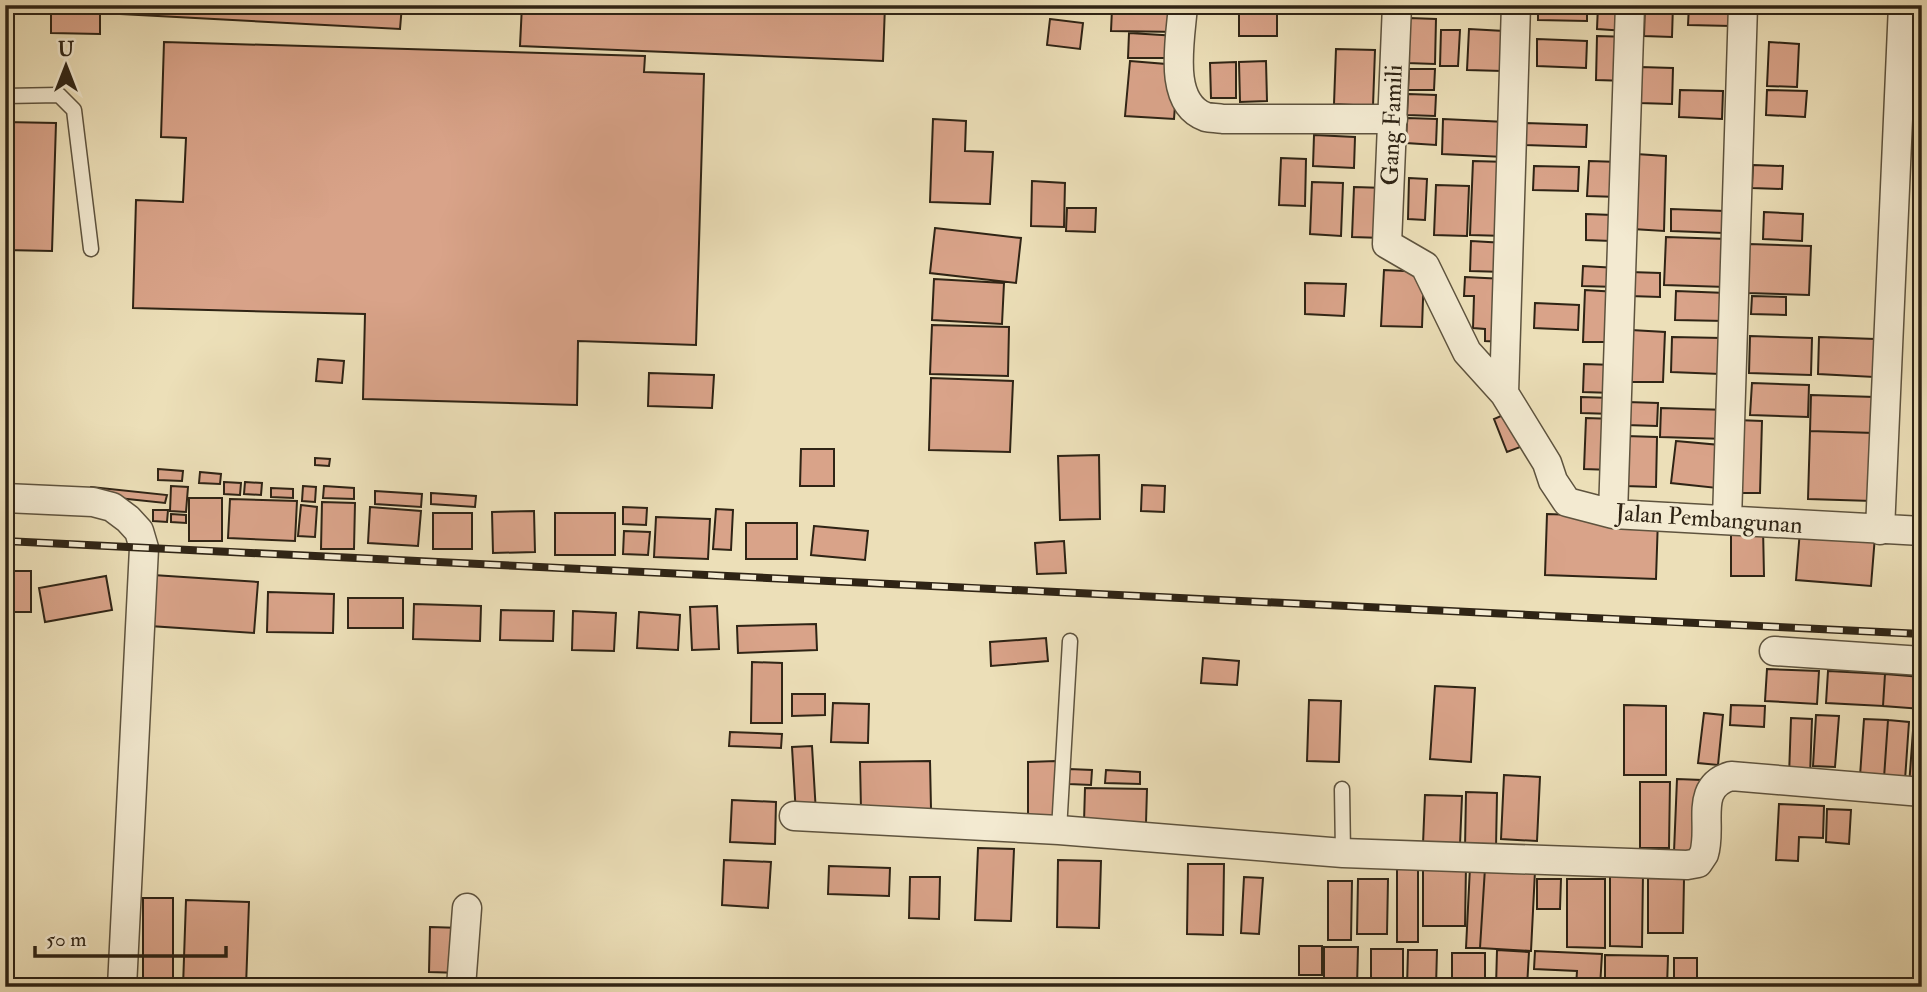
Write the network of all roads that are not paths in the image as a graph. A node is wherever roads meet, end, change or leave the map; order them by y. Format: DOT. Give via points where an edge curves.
graph roads {
  1 [pos="1183,5"];
  2 [pos="1286,5"];
  3 [pos="1516,5"];
  4 [pos="1630,5"];
  5 [pos="1743,5"];
  6 [pos="1903,5"];
  7 [pos="1397,6"];
  8 [pos="5,96"];
  9 [pos="1393,120"];
  10 [pos="1387,244"];
  11 [pos="91,250"];
  12 [pos="1504,393"];
  13 [pos="5,498"];
  14 [pos="1613,514"];
  15 [pos="1727,520"];
  16 [pos="1880,530"];
  17 [pos="1922,531"];
  18 [pos="1070,641"];
  19 [pos="1774,651"];
  20 [pos="1922,662"];
  21 [pos="1342,789"];
  22 [pos="1922,792"];
  23 [pos="794,816"];
  24 [pos="1059,830"];
  25 [pos="1343,853"];
  26 [pos="467,908"];
  27 [pos="122,987"];
  28 [pos="461,987"];
  1 -- 9 [label="street" via="1182,95 1205,117"];
  2 -- 7 [label="lane"];
  3 -- 12 [label="street"];
  4 -- 14 [label="street"];
  5 -- 15 [label="street"];
  6 -- 16 [label="street"];
  7 -- 9 [label="street, Gang Famili"];
  8 -- 11 [label="lane" via="59,96 74,110"];
  9 -- 10 [label="street, Gang Famili"];
  10 -- 12 [label="street, Jalan Pembangunan" via="1425,266 1467,352"];
  12 -- 14 [label="street, Jalan Pembangunan" via="1567,502"];
  13 -- 27 [label="street" via="112,507 139,531 144,548"];
  14 -- 15 [label="street, Jalan Pembangunan"];
  15 -- 16 [label="street, Jalan Pembangunan"];
  16 -- 17 [label="street, Jalan Pembangunan"];
  18 -- 24 [label="lane"];
  19 -- 20 [label="street"];
  21 -- 25 [label="lane"];
  22 -- 25 [label="street" via="1731,776 1720,779 1709,795 1704,854 1698,863 1687,865"];
  23 -- 24 [label="street"];
  24 -- 25 [label="street"];
  26 -- 28 [label="street"];
}
